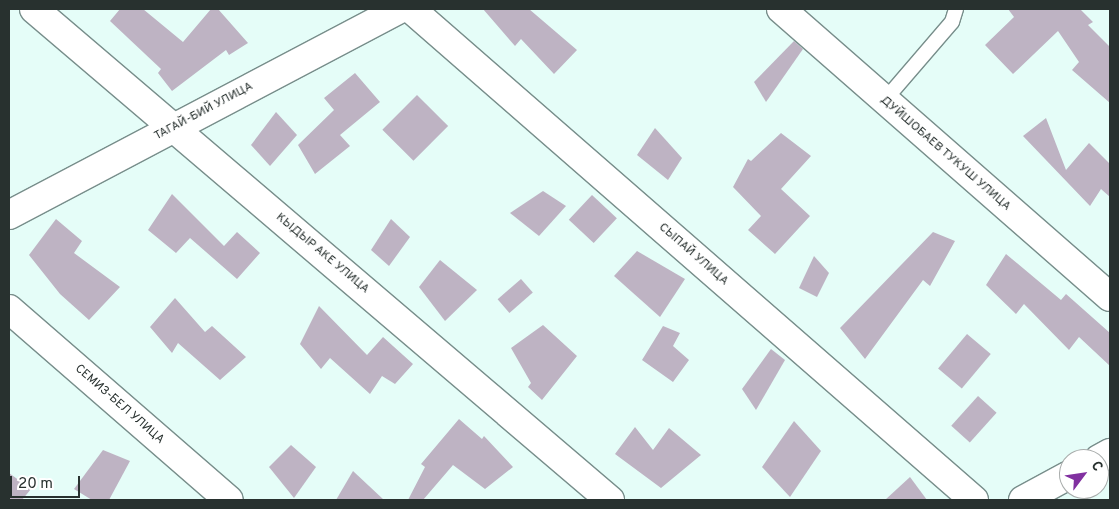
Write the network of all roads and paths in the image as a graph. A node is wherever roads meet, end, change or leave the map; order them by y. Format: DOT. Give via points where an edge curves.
graph roads {
  1 [pos="34,9"];
  2 [pos="399,9"];
  3 [pos="411,9"];
  4 [pos="781,9"];
  5 [pos="956,9"];
  6 [pos="884,101"];
  7 [pos="174,128"];
  8 [pos="9,215"];
  9 [pos="1110,297"];
  10 [pos="9,309"];
  11 [pos="1059,481"];
  12 [pos="229,500"];
  13 [pos="610,500"];
  14 [pos="974,500"];
  15 [pos="1023,500"];
  1 -- 7 [label="street, КЫДЫР АКЕ УЛИЦА"];
  2 -- 7 [label="street, ТАГАЙ-БИЙ УЛИЦА"];
  3 -- 14 [label="street, СЫПАЙ УЛИЦА"];
  4 -- 6 [label="street, ДУЙШОБАЕВ ТУКУШ УЛИЦА"];
  5 -- 6 [label="lane" via="952,22"];
  6 -- 9 [label="street, ДУЙШОБАЕВ ТУКУШ УЛИЦА"];
  7 -- 8 [label="street, ТАГАЙ-БИЙ УЛИЦА"];
  7 -- 13 [label="street, КЫДЫР АКЕ УЛИЦА"];
  10 -- 12 [label="street, СЕМИЗ-БЕЛ УЛИЦА"];
  11 -- 15 [label="street"];
}
